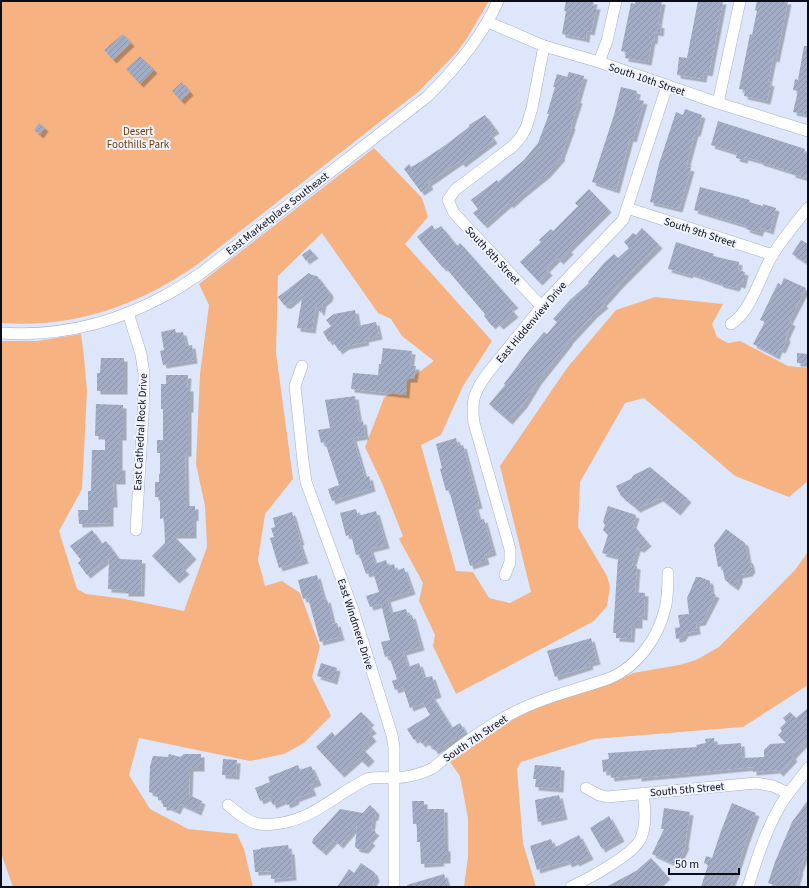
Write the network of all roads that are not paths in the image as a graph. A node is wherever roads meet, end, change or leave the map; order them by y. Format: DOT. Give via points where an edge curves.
graph roads {
  1 [pos="498,1"];
  2 [pos="616,1"];
  3 [pos="740,1"];
  4 [pos="488,22"];
  5 [pos="544,46"];
  6 [pos="599,62"];
  7 [pos="667,86"];
  8 [pos="718,103"];
  9 [pos="808,131"];
  10 [pos="628,208"];
  11 [pos="807,210"];
  12 [pos="773,255"];
  13 [pos="542,307"];
  14 [pos="128,313"];
  15 [pos="731,324"];
  16 [pos="1,333"];
  17 [pos="302,366"];
  18 [pos="136,530"];
  19 [pos="668,573"];
  20 [pos="505,575"];
  21 [pos="808,768"];
  22 [pos="394,778"];
  23 [pos="586,788"];
  24 [pos="643,793"];
  25 [pos="788,793"];
  26 [pos="228,805"];
  27 [pos="394,887"];
  28 [pos="571,887"];
  29 [pos="748,887"];
  1 -- 4 [label="street, East Marketplace Southeast"];
  2 -- 6 [label="street" via="607,41"];
  3 -- 8 [label="street"];
  4 -- 5 [label="street, South 10th Street"];
  4 -- 14 [label="street, East Marketplace Southeast" via="457,65 424,99 200,274 166,295"];
  5 -- 6 [label="street, South 10th Street"];
  5 -- 13 [label="street, South 8th Street" via="532,108 521,137 456,190 448,200 454,213"];
  6 -- 7 [label="street, South 10th Street"];
  7 -- 8 [label="street, South 10th Street"];
  7 -- 10 [label="street, East Hiddenview Drive"];
  8 -- 9 [label="street, South 10th Street"];
  10 -- 12 [label="street, South 9th Street"];
  10 -- 13 [label="street, East Hiddenview Drive" via="623,220"];
  11 -- 12 [label="street"];
  12 -- 15 [label="street" via="746,310"];
  13 -- 20 [label="street, East Hiddenview Drive" via="479,385 472,407 474,423 510,549 510,562"];
  14 -- 16 [label="street, East Marketplace Southeast" via="79,328 44,333"];
  14 -- 18 [label="street, East Cathedral Rock Drive" via="141,354 144,374"];
  17 -- 22 [label="street, East Windmere Drive" via="295,386 306,482 353,610 392,735"];
  19 -- 22 [label="street, South 7th Street" via="666,609 660,626 644,652 626,669 611,677 521,708 433,768 416,776"];
  21 -- 25 [label="street"];
  22 -- 26 [label="street, South 7th Street" via="379,777 366,780 311,814 280,824 251,822"];
  22 -- 27 [label="street, East Windmere Drive"];
  23 -- 24 [label="street, South 5th Street" via="607,797"];
  24 -- 25 [label="street, South 5th Street" via="756,783 773,786"];
  24 -- 28 [label="street" via="645,820 640,840 626,854"];
  25 -- 29 [label="street" via="763,840"];
}
